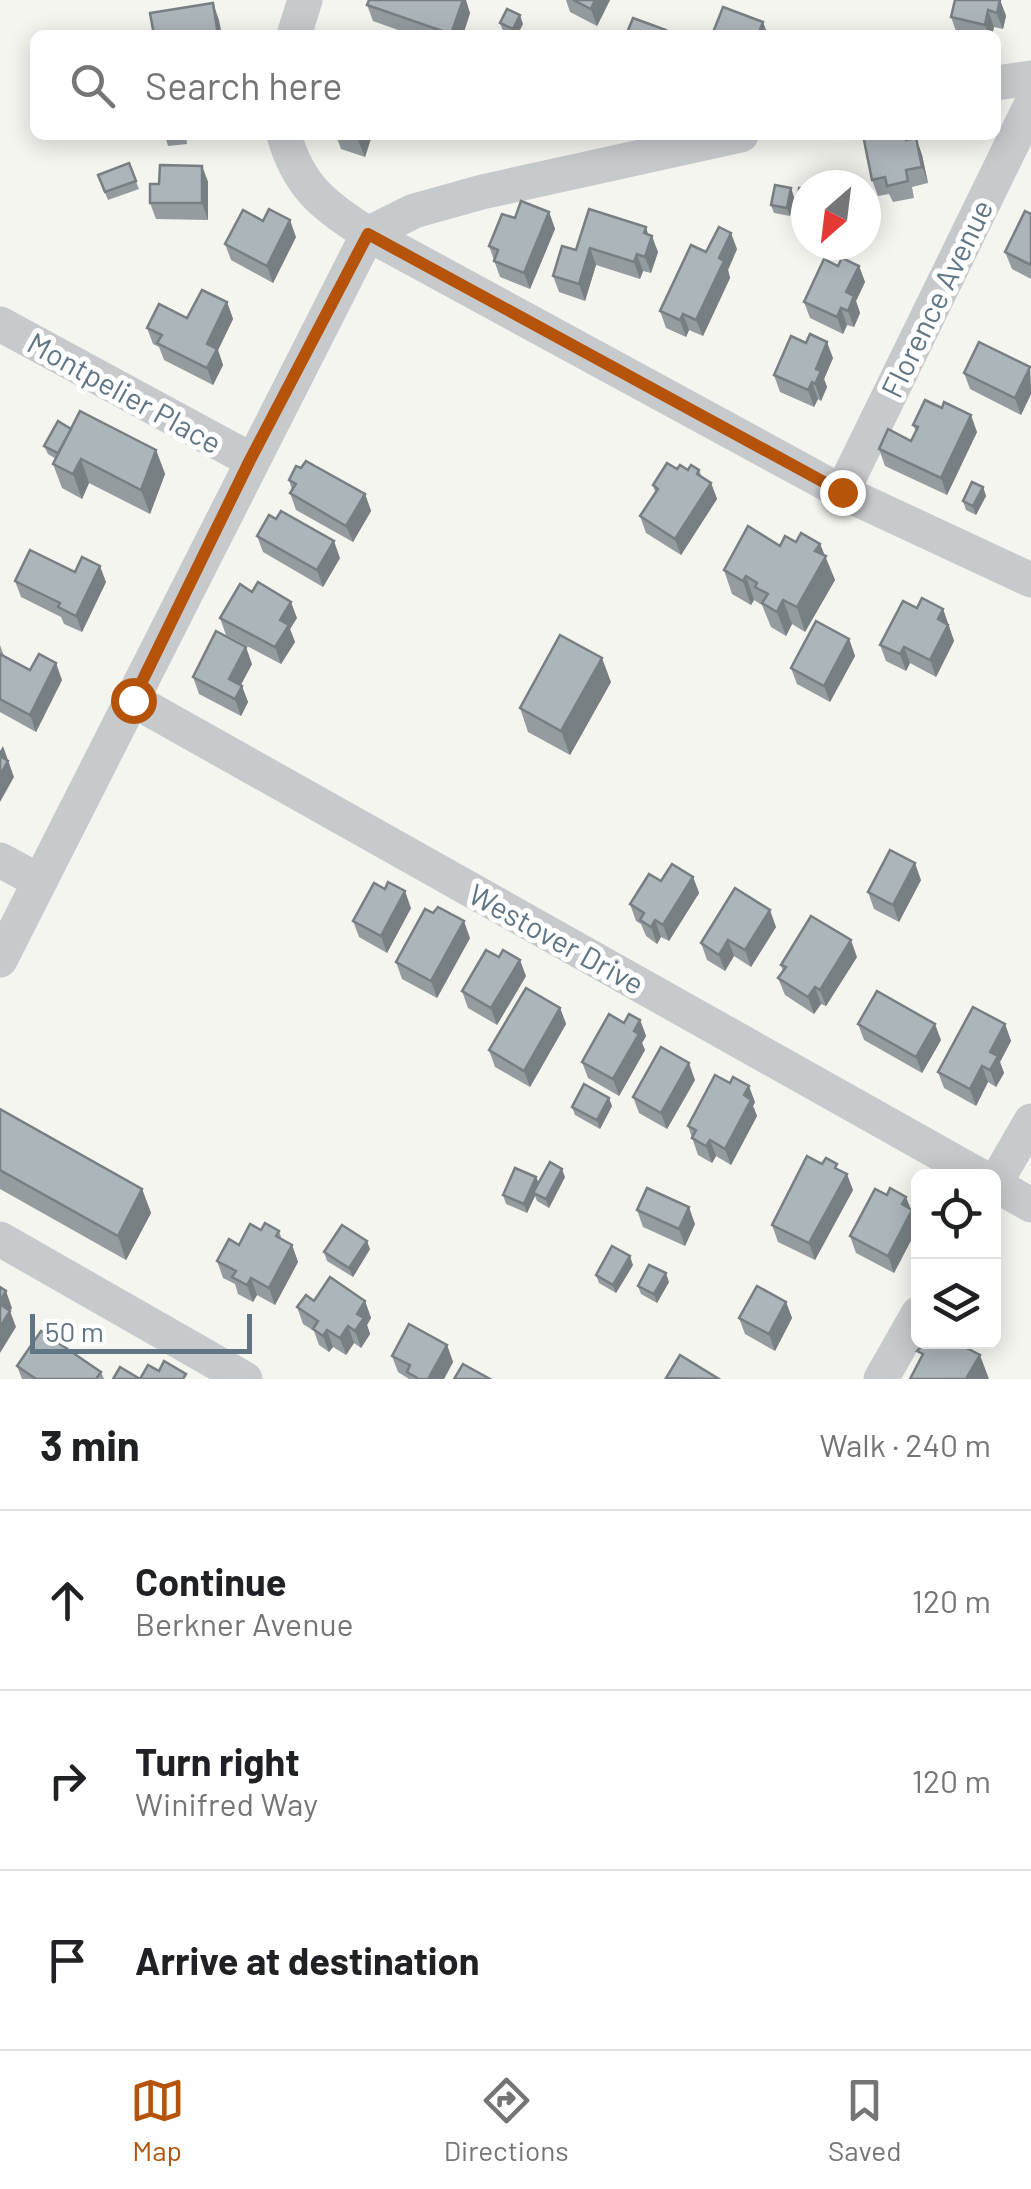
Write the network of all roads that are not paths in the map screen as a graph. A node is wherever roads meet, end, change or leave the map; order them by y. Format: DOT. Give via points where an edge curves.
graph roads {
  1 [pos="305,0"];
  2 [pos="296,30"];
  3 [pos="1031,78"];
  4 [pos="1001,81"];
  5 [pos="1031,105"];
  6 [pos="286,140"];
  7 [pos="718,140"];
  8 [pos="368,234"];
  9 [pos="0,324"];
  10 [pos="250,460"];
  11 [pos="842,492"];
  12 [pos="1031,580"];
  13 [pos="133,700"];
  14 [pos="0,860"];
  15 [pos="39,881"];
  16 [pos="0,960"];
  17 [pos="1031,1120"];
  18 [pos="968,1169"];
  19 [pos="1001,1172"];
  20 [pos="1001,1188"];
  21 [pos="1031,1205"];
  22 [pos="0,1239"];
  23 [pos="911,1326"];
  24 [pos="245,1379"];
  25 [pos="880,1379"];
  1 -- 2 [label="street"];
  3 -- 4 [label="street"];
  5 -- 11 [label="street, Florence Avenue"];
  6 -- 8 [label="street" via="308,188"];
  7 -- 8 [label="street" via="482,192 414,211"];
  8 -- 10 [label="street"];
  8 -- 11 [label="street"];
  9 -- 10 [label="street, Montpelier Place"];
  10 -- 13 [label="street"];
  11 -- 12 [label="street"];
  13 -- 15 [label="street"];
  13 -- 18 [label="street, Westover Drive"];
  14 -- 15 [label="street"];
  15 -- 16 [label="street"];
  17 -- 19 [label="street"];
  20 -- 21 [label="street"];
  22 -- 24 [label="street"];
  23 -- 25 [label="street"];
}
